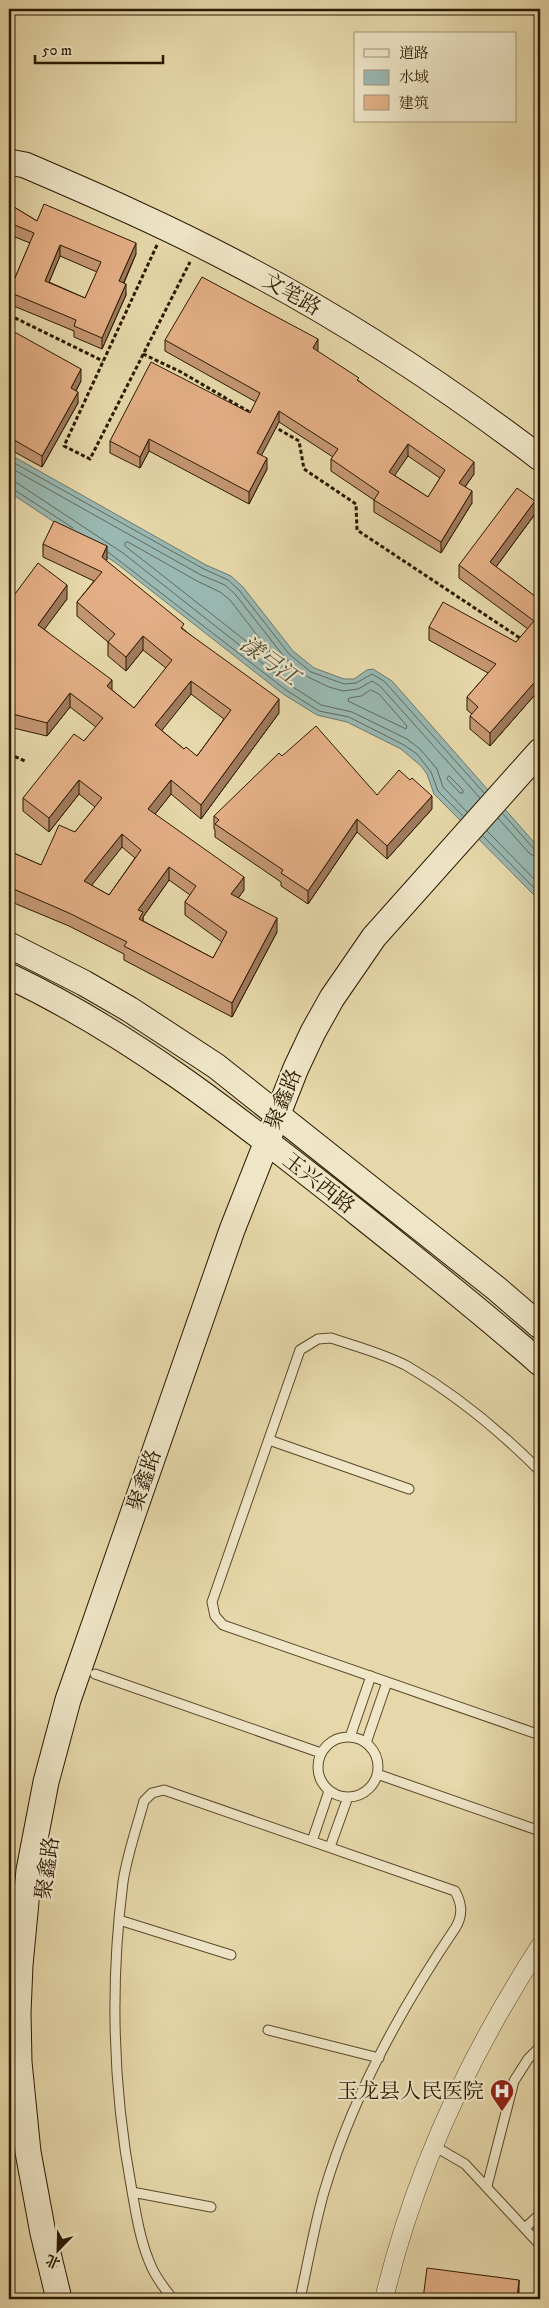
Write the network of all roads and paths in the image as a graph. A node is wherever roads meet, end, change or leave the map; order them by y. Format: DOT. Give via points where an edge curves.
graph roads {
  1 [pos="14,159"];
  2 [pos="165,227"];
  3 [pos="199,244"];
  4 [pos="9,315"];
  5 [pos="143,354"];
  6 [pos="104,361"];
  7 [pos="257,417"];
  8 [pos="266,422"];
  9 [pos="540,458"];
  10 [pos="524,641"];
  11 [pos="540,751"];
  12 [pos="9,754"];
  13 [pos="25,761"];
  14 [pos="540,776"];
  15 [pos="514,792"];
  16 [pos="9,945"];
  17 [pos="9,976"];
  18 [pos="284,1119"];
  19 [pos="273,1146"];
  20 [pos="540,1326"];
  21 [pos="540,1363"];
  22 [pos="269,1440"];
  23 [pos="540,1471"];
  24 [pos="409,1489"];
  25 [pos="95,1674"];
  26 [pos="371,1676"];
  27 [pos="387,1682"];
  28 [pos="540,1735"];
  29 [pos="350,1736"];
  30 [pos="366,1743"];
  31 [pos="321,1752"];
  32 [pos="377,1774"];
  33 [pos="329,1791"];
  34 [pos="348,1797"];
  35 [pos="540,1831"];
  36 [pos="312,1841"];
  37 [pos="330,1847"];
  38 [pos="119,1920"];
  39 [pos="540,1946"];
  40 [pos="231,1956"];
  41 [pos="268,2030"];
  42 [pos="540,2047"];
  43 [pos="379,2058"];
  44 [pos="434,2146"];
  45 [pos="487,2186"];
  46 [pos="132,2192"];
  47 [pos="212,2206"];
  48 [pos="540,2214"];
  49 [pos="525,2228"];
  50 [pos="540,2245"];
  51 [pos="59,2299"];
  52 [pos="76,2299"];
  53 [pos="173,2299"];
  54 [pos="300,2299"];
  55 [pos="384,2299"];
  1 -- 2 [label="main road, 文笔路"];
  2 -- 3 [label="main road, 文笔路"];
  2 -- 6 [label="path"];
  3 -- 5 [label="path"];
  3 -- 9 [label="main road, 文笔路" via="291,293 403,360"];
  4 -- 6 [label="path"];
  5 -- 6 [label="path" via="90,459 64,446"];
  5 -- 7 [label="path" via="181,372"];
  8 -- 10 [label="path" via="300,441 304,469 356,504 357,530"];
  11 -- 15 [label="main road, 聚鑫路"];
  12 -- 13 [label="path"];
  14 -- 15 [label="main road, 聚鑫路"];
  15 -- 18 [label="main road, 聚鑫路" via="472,839 395,911 354,964 313,1032"];
  16 -- 18 [label="main road, 玉兴西路" via="129,1009 216,1066"];
  17 -- 19 [label="main road, 玉兴西路" via="71,1008 157,1060"];
  18 -- 19 [label="main road, 聚鑫路"];
  18 -- 20 [label="main road, 玉兴西路"];
  19 -- 21 [label="main road, 玉兴西路" via="479,1310"];
  19 -- 25 [label="main road, 聚鑫路" via="223,1304"];
  19 -- 51 [label="main road, 聚鑫路" via="207,1298 68,1700 37,1824 20,1965 19,2062 33,2184"];
  22 -- 23 [label="lane" via="300,1350 318,1339 331,1338 406,1366 493,1428"];
  22 -- 24 [label="lane"];
  22 -- 26 [label="lane" via="212,1602 215,1616 223,1625"];
  25 -- 31 [label="lane"];
  25 -- 52 [label="main road, 聚鑫路" via="72,1745 53,1827 40,1919 35,1994 36,2062 44,2150"];
  26 -- 27 [label="lane"];
  26 -- 29 [label="lane"];
  27 -- 28 [label="lane"];
  27 -- 30 [label="lane"];
  29 -- 30 [label="lane"];
  29 -- 31 [label="lane" via="333,1740"];
  30 -- 32 [label="lane" via="376,1757"];
  31 -- 33 [label="lane" via="317,1769"];
  32 -- 34 [label="lane" via="368,1789"];
  32 -- 35 [label="lane"];
  33 -- 34 [label="lane"];
  33 -- 36 [label="lane"];
  34 -- 37 [label="lane"];
  36 -- 37 [label="lane"];
  36 -- 38 [label="lane" via="164,1790 152,1793 144,1801 124,1879"];
  37 -- 43 [label="lane" via="455,1891 461,1905 460,1921 410,2000"];
  38 -- 40 [label="lane"];
  38 -- 46 [label="lane" via="115,1999 118,2079"];
  39 -- 44 [label="street" via="483,2042"];
  41 -- 43 [label="lane"];
  42 -- 45 [label="lane" via="514,2081"];
  43 -- 54 [label="lane" via="348,2124 327,2184"];
  44 -- 45 [label="lane" via="465,2164"];
  44 -- 55 [label="street" via="404,2227"];
  45 -- 49 [label="lane"];
  46 -- 47 [label="lane"];
  46 -- 53 [label="lane" via="147,2256 156,2276"];
  48 -- 49 [label="lane"];
  49 -- 50 [label="lane"];
}
